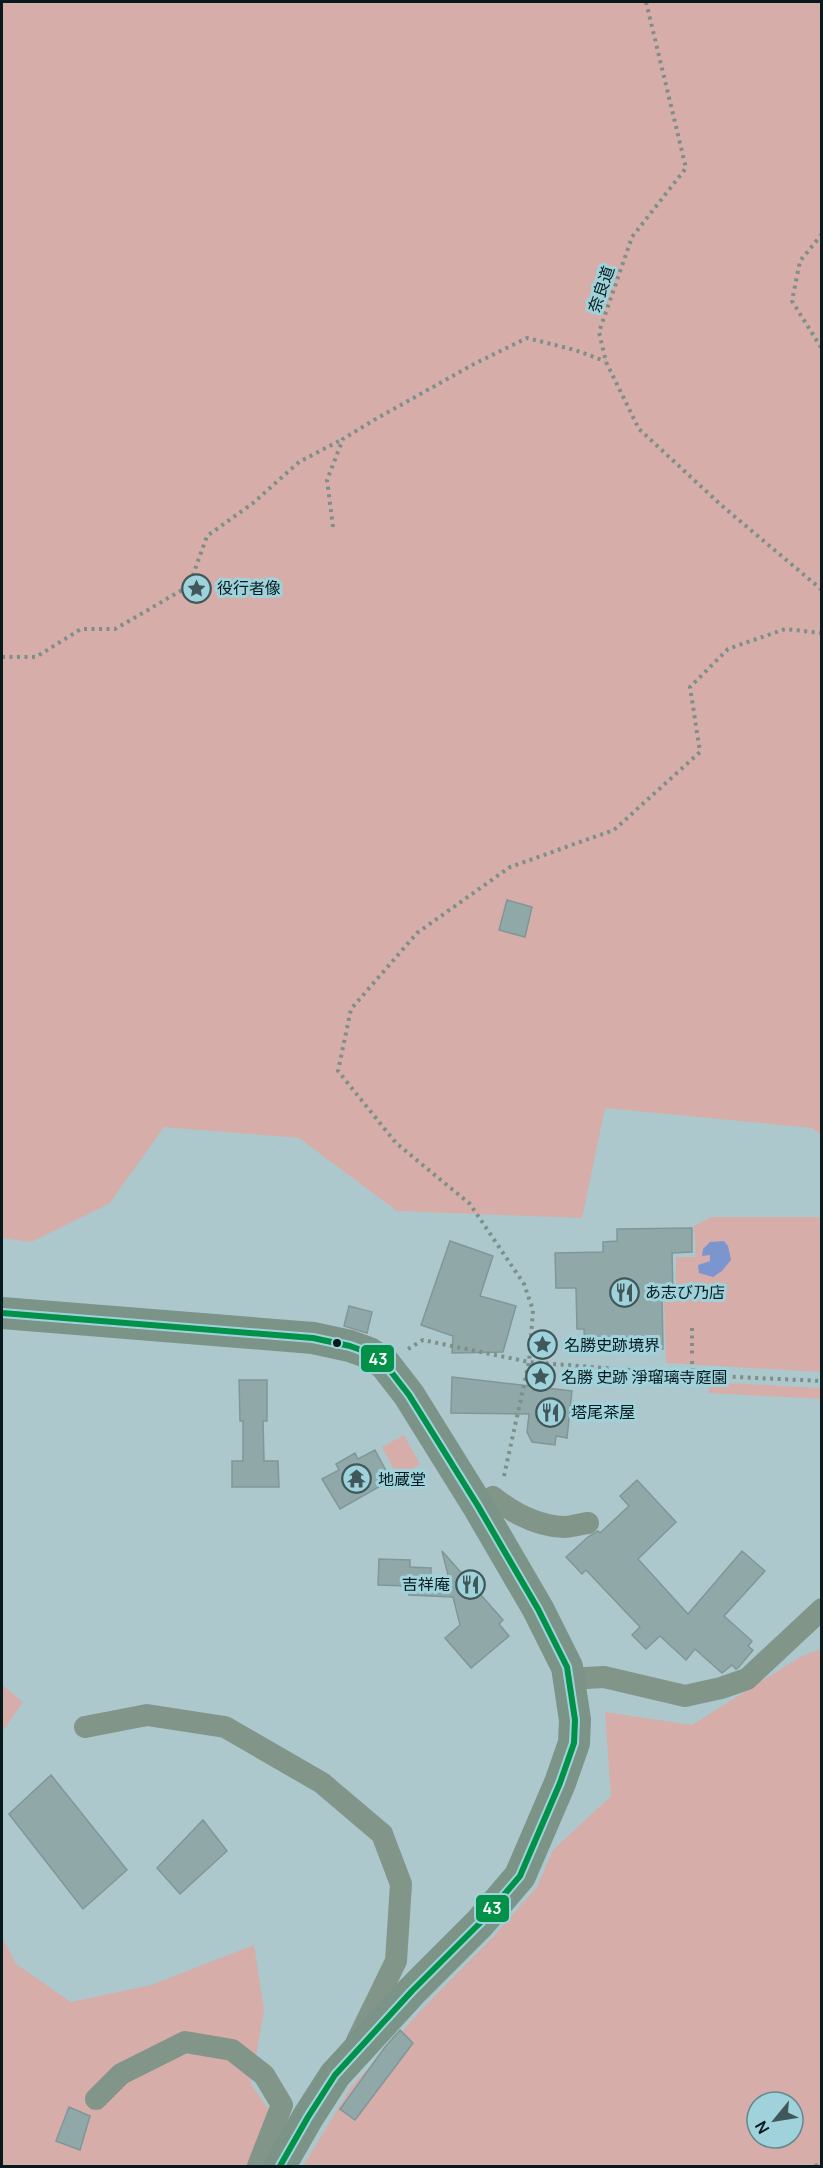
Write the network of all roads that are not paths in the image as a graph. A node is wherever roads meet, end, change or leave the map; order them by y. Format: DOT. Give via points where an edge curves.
graph roads {
  1 [pos="2,1313"];
  2 [pos="485,1501"];
  3 [pos="588,1522"];
  4 [pos="822,1609"];
  5 [pos="568,1678"];
  6 [pos="85,1727"];
  7 [pos="345,2063"];
  8 [pos="96,2099"];
  9 [pos="258,2166"];
  10 [pos="280,2166"];
  1 -- 2 [label="main road" via="314,1338 369,1353 386,1365"];
  2 -- 3 [label="street" via="542,1524 565,1527"];
  2 -- 5 [label="main road" via="567,1667"];
  4 -- 5 [label="street" via="747,1679 721,1688 685,1696 604,1677"];
  5 -- 7 [label="main road" via="575,1720 574,1743 520,1876"];
  6 -- 7 [label="street" via="147,1715 225,1727 322,1783 382,1834 401,1884 396,1961"];
  7 -- 10 [label="main road"];
  8 -- 9 [label="street" via="121,2074 185,2042 232,2050 264,2075 282,2105"];
}
